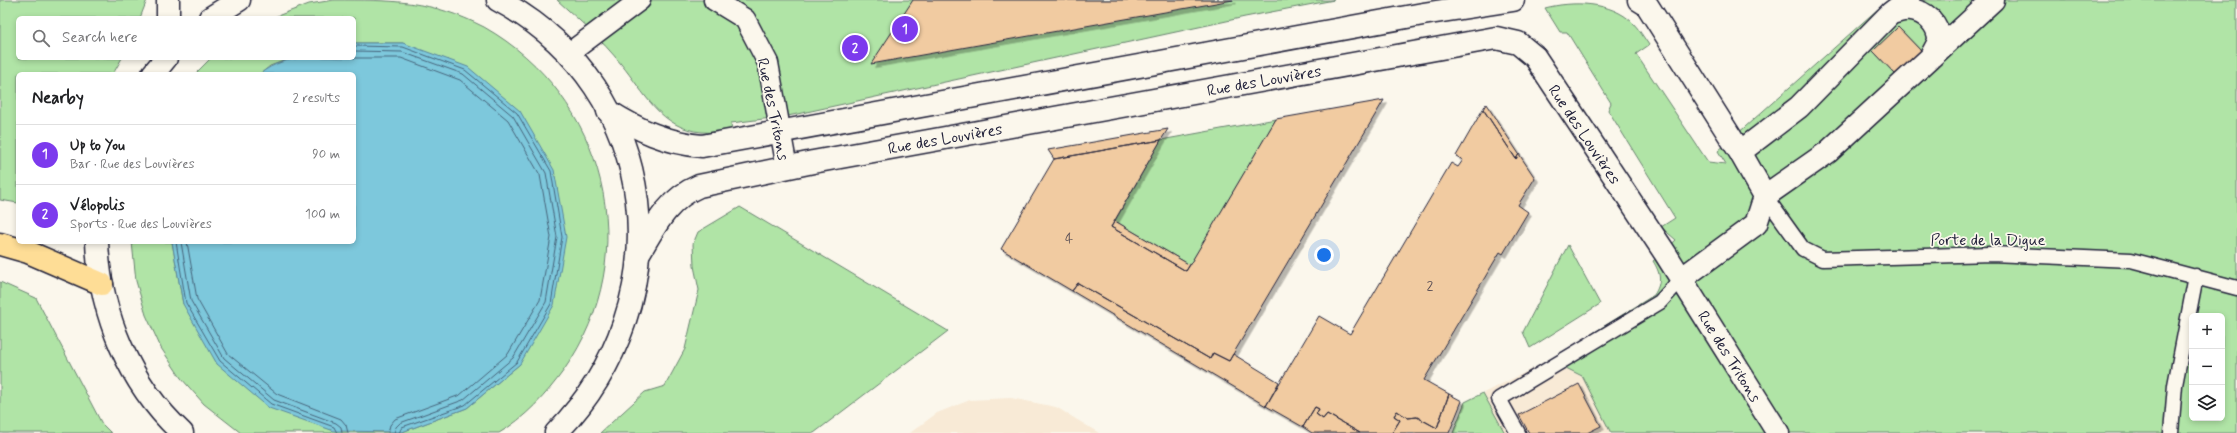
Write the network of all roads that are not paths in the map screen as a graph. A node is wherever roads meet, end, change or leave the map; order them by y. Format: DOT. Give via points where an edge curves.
graph roads {
  1 [pos="168,0"];
  2 [pos="239,0"];
  3 [pos="498,0"];
  4 [pos="640,0"];
  5 [pos="714,0"];
  6 [pos="1512,0"];
  7 [pos="1639,0"];
  8 [pos="1993,0"];
  9 [pos="1900,7"];
  10 [pos="168,16"];
  11 [pos="213,16"];
  12 [pos="568,54"];
  13 [pos="1931,57"];
  14 [pos="608,111"];
  15 [pos="781,133"];
  16 [pos="1740,152"];
  17 [pos="786,168"];
  18 [pos="1765,196"];
  19 [pos="0,244"];
  20 [pos="98,244"];
  21 [pos="639,253"];
  22 [pos="2196,276"];
  23 [pos="1680,279"];
  24 [pos="102,284"];
  25 [pos="2237,288"];
  26 [pos="575,412"];
  27 [pos="182,433"];
  28 [pos="556,433"];
  29 [pos="569,433"];
  30 [pos="1518,433"];
  31 [pos="1778,433"];
  32 [pos="2171,433"];
  1 -- 10 [label="street"];
  2 -- 11 [label="street"];
  3 -- 12 [label="street" via="529,19"];
  4 -- 12 [label="street"];
  5 -- 15 [label="street, Rue des Tritons" via="744,20 768,63"];
  6 -- 15 [label="street" via="1416,15"];
  7 -- 16 [label="street" via="1647,5"];
  8 -- 13 [label="street"];
  9 -- 13 [label="street" via="1919,12 1931,20 1939,41"];
  9 -- 16 [label="street" via="1799,106"];
  12 -- 14 [label="street"];
  13 -- 18 [label="street" via="1838,143"];
  14 -- 15 [label="street" via="643,131 686,145 702,146"];
  14 -- 21 [label="street" via="626,153 634,183 639,213"];
  15 -- 17 [label="street, Rue des Tritons"];
  16 -- 18 [label="street"];
  17 -- 21 [label="street, Rue des Louvières" via="686,191 661,215"];
  17 -- 23 [label="street, Rue des Louvières" via="1496,38 1518,43 1534,58"];
  18 -- 22 [label="lane, Porte de la Digue" via="1803,249 1823,259 1991,254 2131,260"];
  18 -- 23 [label="street" via="1756,224"];
  19 -- 24 [label="highway" via="28,252"];
  20 -- 24 [label="street"];
  21 -- 26 [label="street" via="631,305 616,348 602,375"];
  22 -- 25 [label="lane, Porte de la Digue"];
  22 -- 32 [label="lane" via="2175,385"];
  23 -- 30 [label="lane" via="1660,302 1499,399"];
  23 -- 31 [label="street, Rue des Tritons"];
  24 -- 27 [label="street" via="113,328 129,364 154,402"];
  26 -- 28 [label="street"];
  26 -- 29 [label="street"];
}
